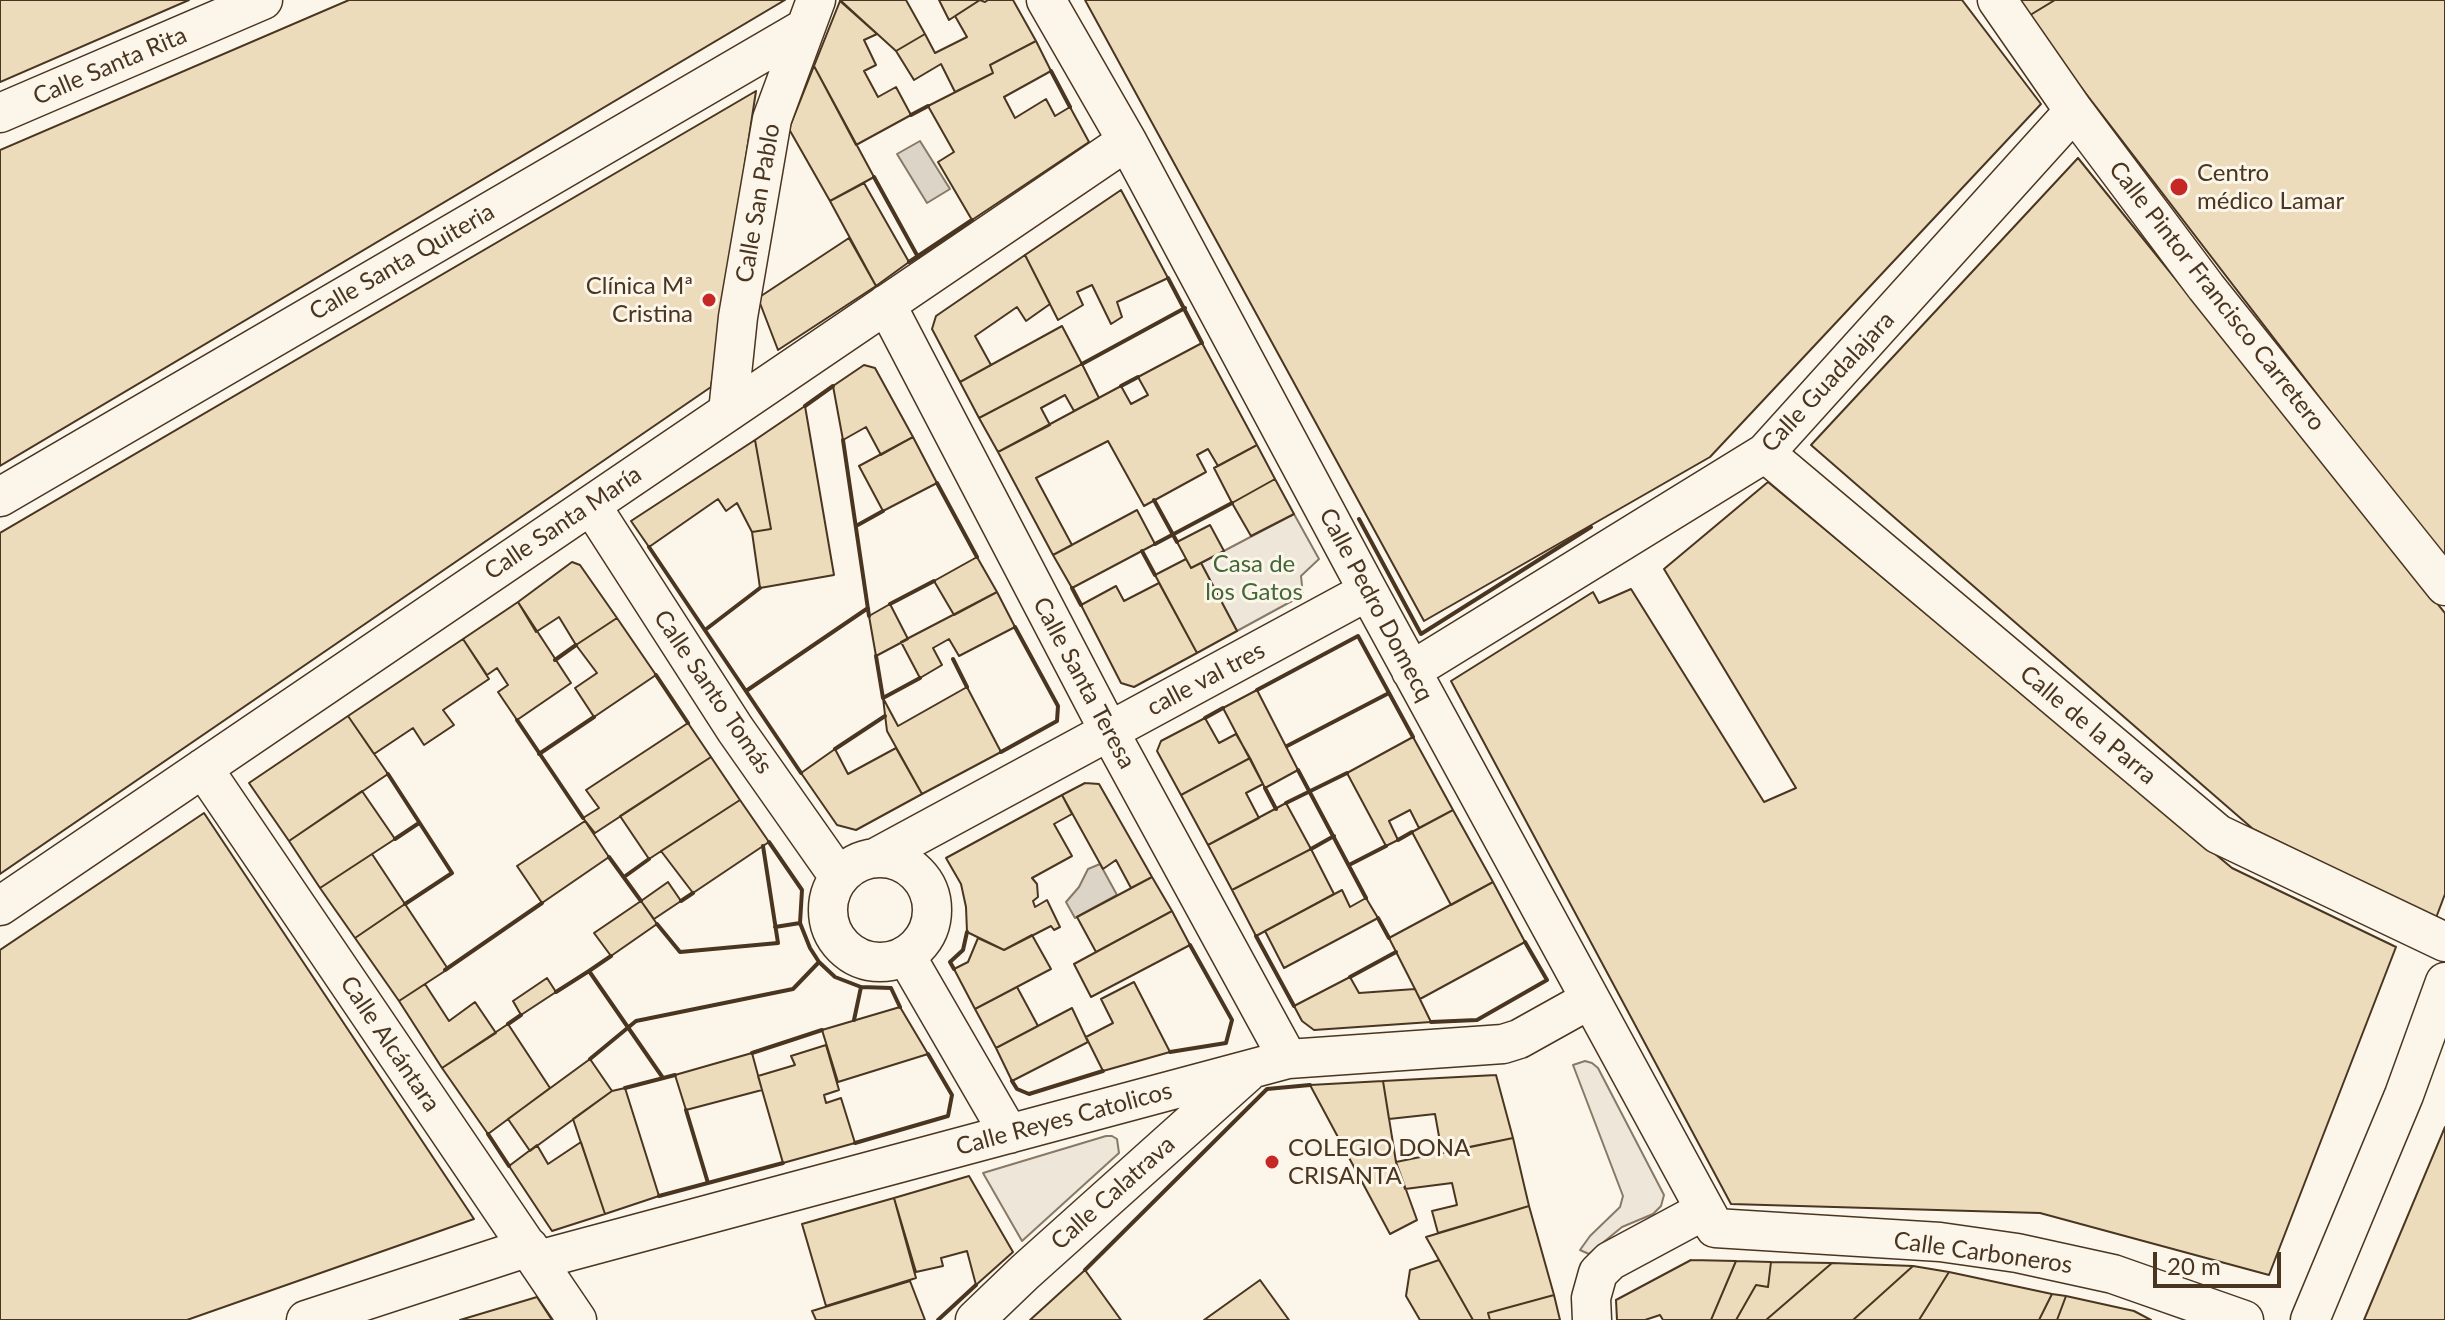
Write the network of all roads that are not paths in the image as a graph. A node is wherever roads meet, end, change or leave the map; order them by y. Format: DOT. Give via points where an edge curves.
graph roads {
  1 [pos="263,0"];
  2 [pos="1046,0"];
  3 [pos="1997,0"];
  4 [pos="810,14"];
  5 [pos="2074,111"];
  6 [pos="0,113"];
  7 [pos="1127,141"];
  8 [pos="886,304"];
  9 [pos="728,412"];
  10 [pos="1765,453"];
  11 [pos="0,497"];
  12 [pos="591,505"];
  13 [pos="2445,586"];
  14 [pos="1368,591"];
  15 [pos="1411,671"];
  16 [pos="1109,731"];
  17 [pos="203,768"];
  18 [pos="875,858"];
  19 [pos="839,877"];
  20 [pos="0,906"];
  21 [pos="2445,942"];
  22 [pos="906,956"];
  23 [pos="2445,982"];
  24 [pos="1589,1000"];
  25 [pos="1288,1059"];
  26 [pos="1252,1069"];
  27 [pos="1009,1134"];
  28 [pos="1710,1219"];
  29 [pos="533,1254"];
  30 [pos="306,1320"];
  31 [pos="577,1320"];
  32 [pos="975,1320"];
  33 [pos="1592,1320"];
  34 [pos="2244,1320"];
  35 [pos="2310,1320"];
  1 -- 6 [label="street, Calle Santa Rita"];
  2 -- 7 [label="street, Calle Pedro Domecq"];
  3 -- 5 [label="street, Calle Pintor Francisco Carretero"];
  4 -- 9 [label="street, Calle San Pablo" via="772,119 738,317"];
  4 -- 11 [label="street, Calle Santa Quiteria"];
  5 -- 10 [label="street, Calle Guadalajara"];
  5 -- 13 [label="street, Calle Pintor Francisco Carretero" via="2206,287"];
  7 -- 8 [label="street, Calle Santa María"];
  7 -- 14 [label="street, Calle Pedro Domecq"];
  8 -- 9 [label="street, Calle Santa María"];
  8 -- 16 [label="street, Calle Santa Teresa"];
  9 -- 12 [label="street, Calle Santa María"];
  10 -- 15 [label="street, Calle Guadalajara"];
  10 -- 21 [label="street, Calle de la Parra" via="2218,834"];
  12 -- 17 [label="street, Calle Santa María"];
  12 -- 19 [label="street, Calle Santo Tomás" via="735,729"];
  14 -- 15 [label="street, Calle Pedro Domecq"];
  14 -- 16 [label="street, calle val tres"];
  15 -- 24 [label="street, Calle Pedro Domecq"];
  16 -- 18 [label="street, calle val tres"];
  16 -- 25 [label="street, Calle Santa Teresa"];
  17 -- 20 [label="street, Calle Santa María"];
  17 -- 29 [label="street, Calle Alcántara"];
  18 -- 19 [label="street" via="852,865"];
  18 -- 22 [label="street" via="900,861 914,870 932,898 928,931"];
  19 -- 22 [label="street" via="831,891 829,923 846,950 883,962"];
  22 -- 27 [label="street"];
  23 -- 35 [label="street"];
  24 -- 25 [label="street, Calle Reyes Catolicos" via="1503,1044"];
  24 -- 28 [label="street, Calle Pedro Domecq"];
  25 -- 26 [label="street, Calle Reyes Catolicos"];
  26 -- 27 [label="street, Calle Reyes Catolicos"];
  26 -- 32 [label="street, Calle Calatrava"];
  27 -- 29 [label="street, Calle Reyes Catolicos"];
  28 -- 33 [label="street" via="1610,1261 1598,1273"];
  28 -- 34 [label="street, Calle Carboneros" via="2017,1253 2113,1274"];
  29 -- 30 [label="street, Calle Reyes Catolicos"];
  29 -- 31 [label="street, Calle Alcántara"];
}
